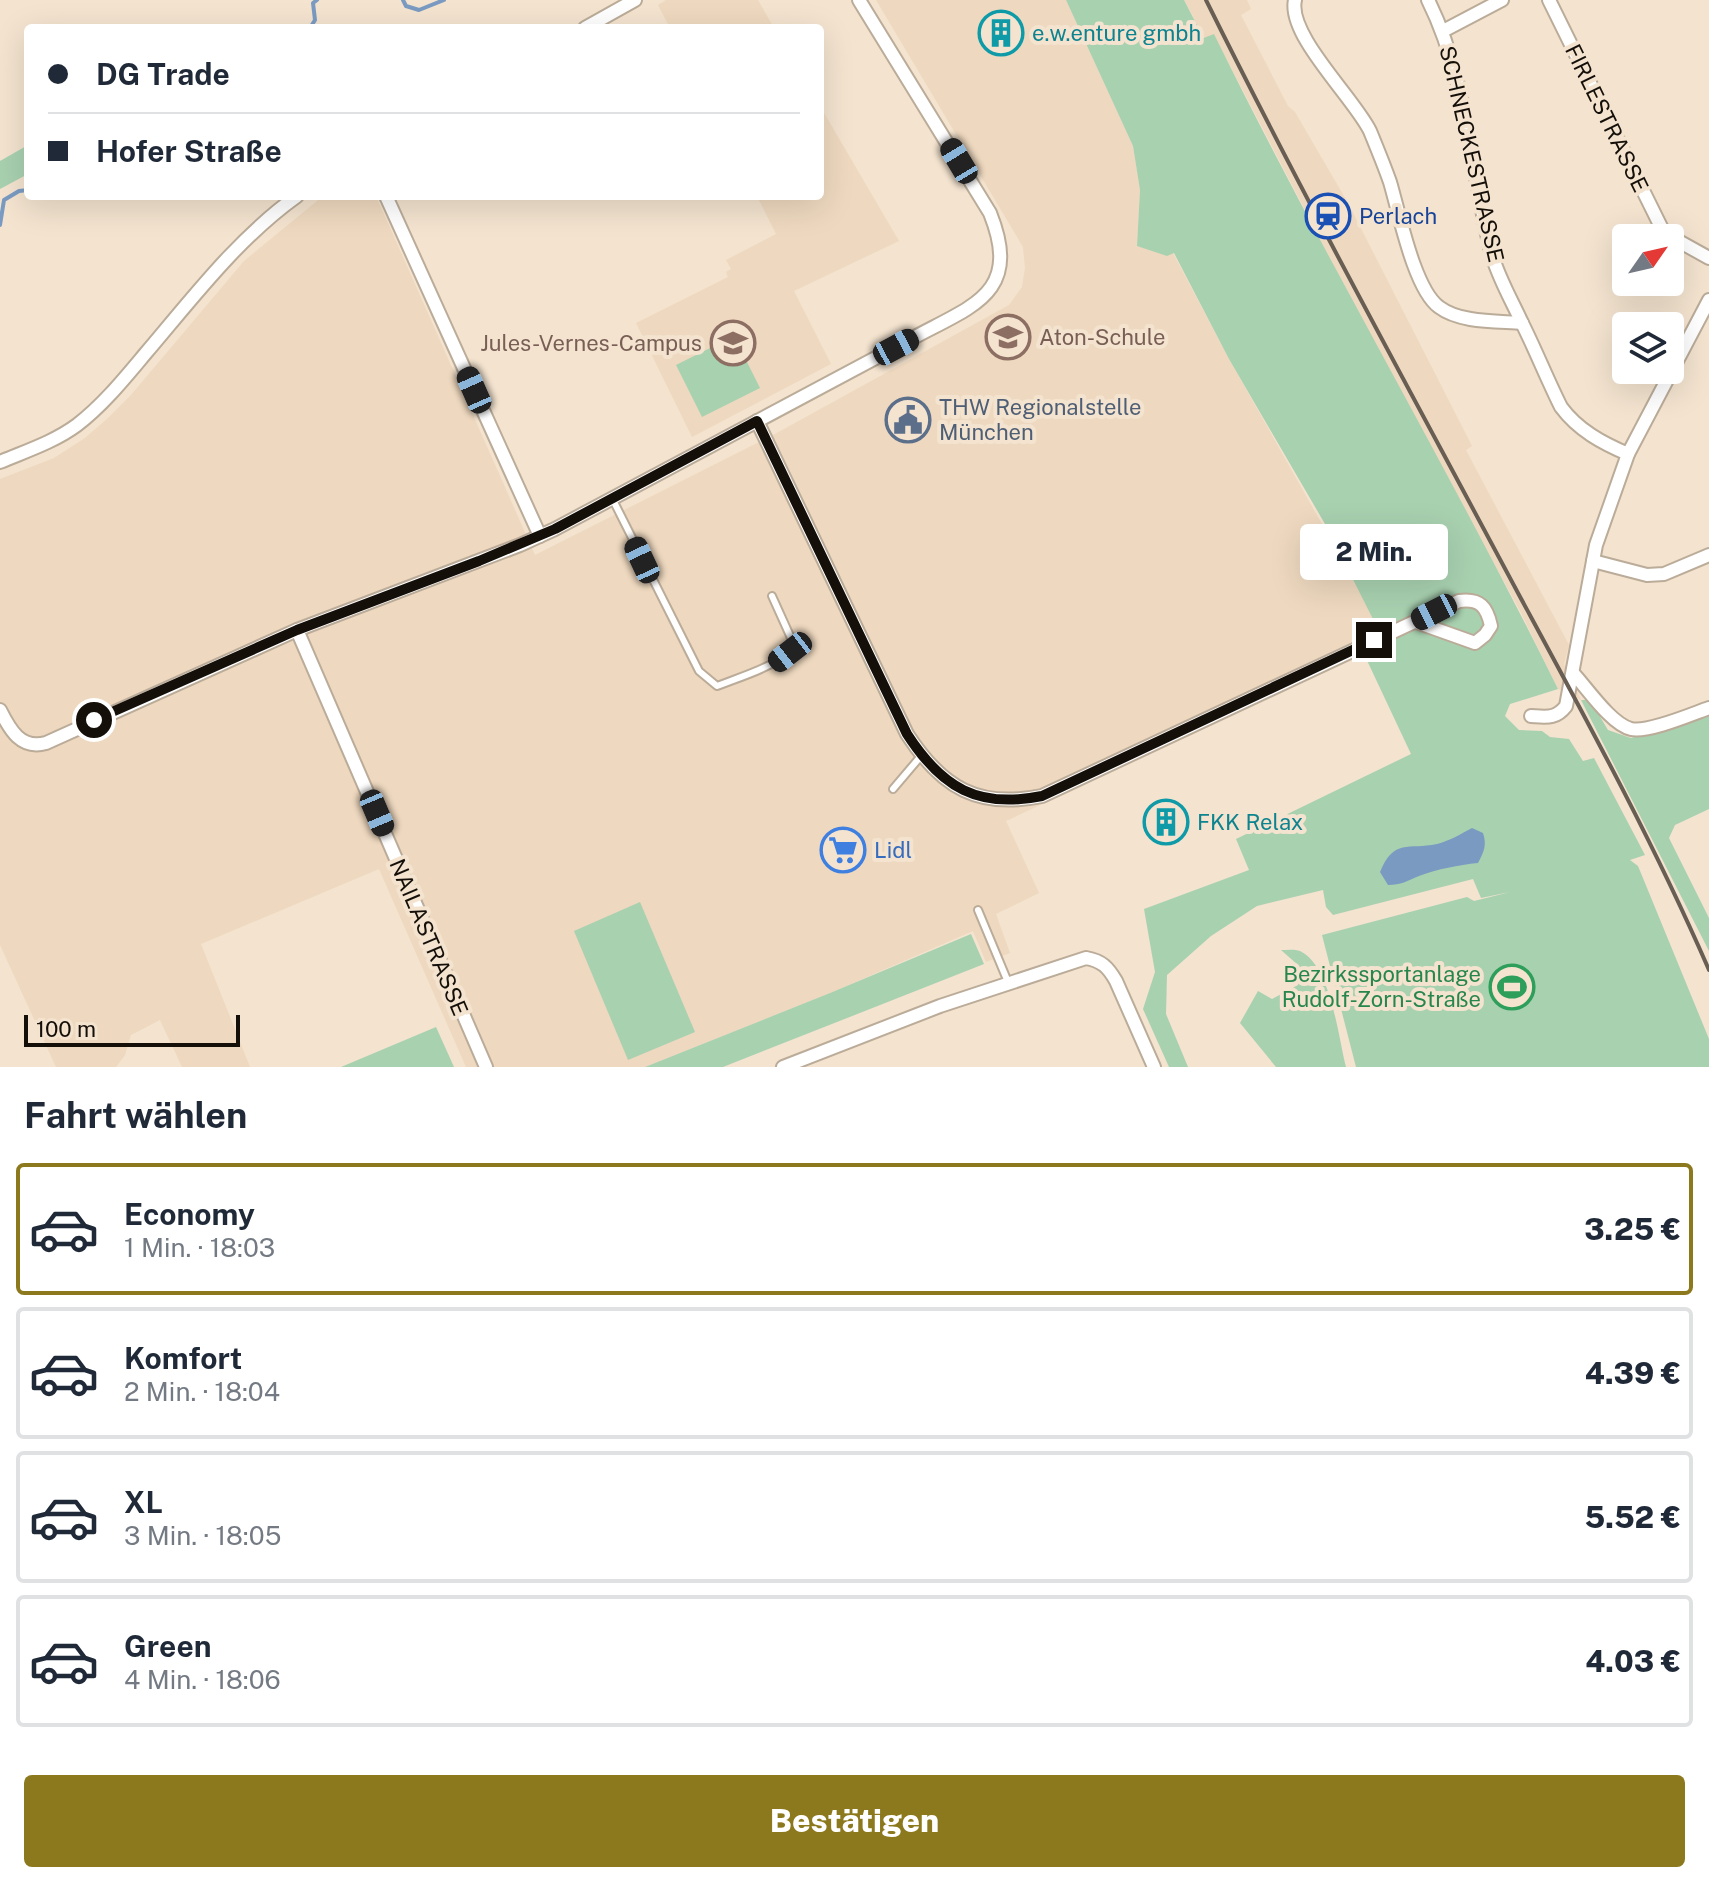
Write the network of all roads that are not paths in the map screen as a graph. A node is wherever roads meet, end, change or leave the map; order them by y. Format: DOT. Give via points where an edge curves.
graph roads {
  1 [pos="635,0"];
  2 [pos="859,0"];
  3 [pos="1295,0"];
  4 [pos="1428,0"];
  5 [pos="1502,0"];
  6 [pos="1549,0"];
  7 [pos="592,24"];
  8 [pos="1443,31"];
  9 [pos="291,200"];
  10 [pos="388,200"];
  11 [pos="1709,258"];
  12 [pos="1709,300"];
  13 [pos="1522,323"];
  14 [pos="757,421"];
  15 [pos="1628,454"];
  16 [pos="0,462"];
  17 [pos="612,498"];
  18 [pos="540,536"];
  19 [pos="1709,555"];
  20 [pos="1593,561"];
  21 [pos="772,596"];
  22 [pos="1416,622"];
  23 [pos="297,630"];
  24 [pos="1573,673"];
  25 [pos="1709,708"];
  26 [pos="0,710"];
  27 [pos="1531,716"];
  28 [pos="921,756"];
  29 [pos="893,789"];
  30 [pos="978,910"];
  31 [pos="1008,982"];
  32 [pos="486,1067"];
  33 [pos="783,1067"];
  34 [pos="1154,1067"];
  1 -- 7 [label="street"];
  2 -- 14 [label="street" via="990,213 999,242 998,275 986,295 961,312"];
  3 -- 13 [label="street" via="1308,42 1368,127 1422,286 1439,307 1451,312"];
  4 -- 8 [label="street, SCHNECKESTRASSE"];
  5 -- 8 [label="street"];
  6 -- 11 [label="street, FIRLESTRASSE" via="1664,233"];
  8 -- 13 [label="street, SCHNECKESTRASSE" via="1455,66 1493,259"];
  9 -- 16 [label="street" via="233,252 90,413 64,434"];
  10 -- 18 [label="street"];
  12 -- 15 [label="street"];
  13 -- 15 [label="street, SCHNECKESTRASSE" via="1572,422"];
  14 -- 17 [label="street"];
  14 -- 28 [label="street"];
  15 -- 20 [label="street"];
  17 -- 18 [label="street"];
  17 -- 21 [label="lane" via="699,671 717,686 790,652 791,638"];
  18 -- 23 [label="street"];
  19 -- 20 [label="street" via="1664,574 1647,575"];
  20 -- 24 [label="street"];
  22 -- 22 [label="street" via="1475,643 1491,626 1480,602 1470,599"];
  22 -- 28 [label="street" via="1042,796 1019,801 982,798 955,788"];
  23 -- 26 [label="street" via="36,745 15,736"];
  23 -- 32 [label="street, NAILASTRASSE"];
  24 -- 25 [label="street" via="1628,729"];
  24 -- 27 [label="street" via="1559,715"];
  28 -- 29 [label="lane"];
  30 -- 31 [label="lane"];
  31 -- 33 [label="street"];
  31 -- 34 [label="street" via="1074,960 1099,961 1125,998"];
}
